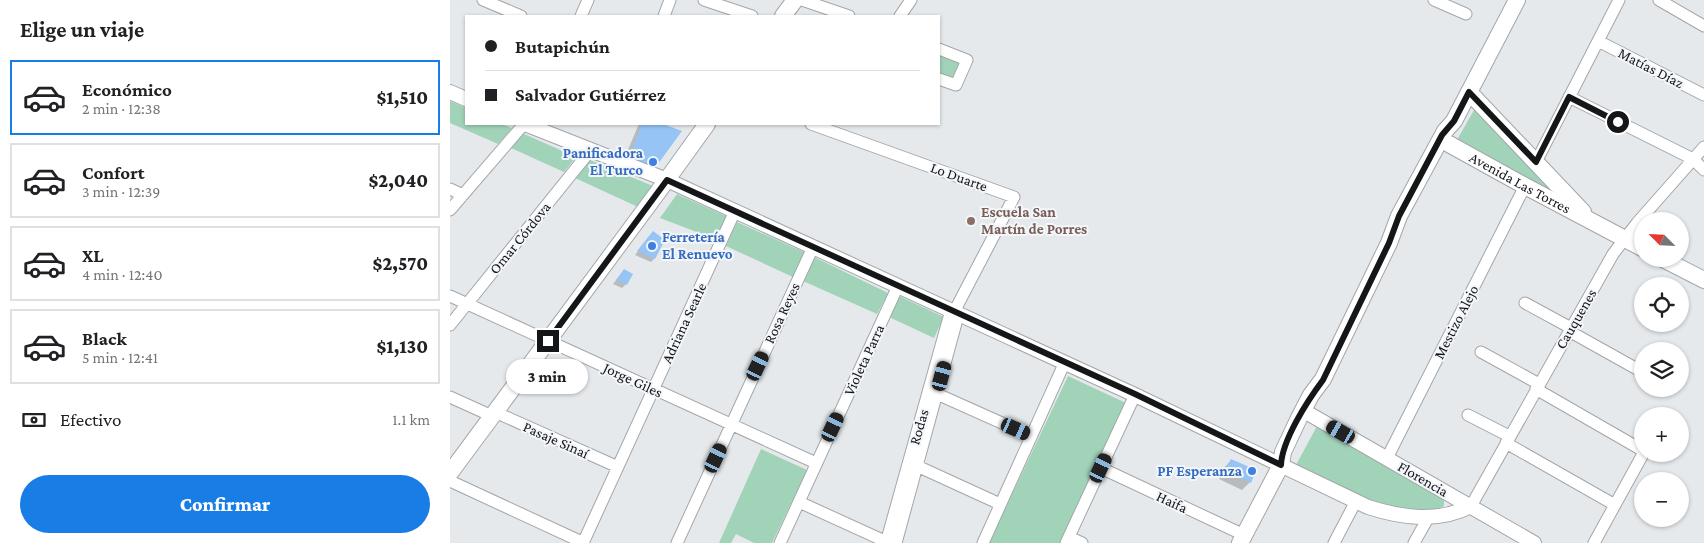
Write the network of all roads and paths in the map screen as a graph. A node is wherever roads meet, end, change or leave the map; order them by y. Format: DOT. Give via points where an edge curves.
graph roads {
  1 [pos="483,0"];
  2 [pos="588,0"];
  3 [pos="670,0"];
  4 [pos="704,0"];
  5 [pos="795,0"];
  6 [pos="802,0"];
  7 [pos="911,0"];
  8 [pos="1434,0"];
  9 [pos="1517,0"];
  10 [pos="1619,0"];
  11 [pos="1660,0"];
  12 [pos="1466,14"];
  13 [pos="519,15"];
  14 [pos="581,15"];
  15 [pos="664,15"];
  16 [pos="749,15"];
  17 [pos="784,15"];
  18 [pos="846,15"];
  19 [pos="901,15"];
  20 [pos="1704,26"];
  21 [pos="1598,40"];
  22 [pos="940,49"];
  23 [pos="940,79"];
  24 [pos="450,92"];
  25 [pos="1469,92"];
  26 [pos="1704,95"];
  27 [pos="1569,97"];
  28 [pos="465,99"];
  29 [pos="1454,121"];
  30 [pos="523,125"];
  31 [pos="526,125"];
  32 [pos="706,125"];
  33 [pos="817,125"];
  34 [pos="1449,144"];
  35 [pos="1704,147"];
  36 [pos="590,151"];
  37 [pos="1693,159"];
  38 [pos="1536,162"];
  39 [pos="1704,170"];
  40 [pos="667,180"];
  41 [pos="1524,186"];
  42 [pos="450,189"];
  43 [pos="463,195"];
  44 [pos="450,210"];
  45 [pos="735,212"];
  46 [pos="1592,221"];
  47 [pos="1624,238"];
  48 [pos="1389,243"];
  49 [pos="1634,244"];
  50 [pos="813,247"];
  51 [pos="1681,268"];
  52 [pos="1704,280"];
  53 [pos="898,286"];
  54 [pos="450,296"];
  55 [pos="1525,303"];
  56 [pos="467,304"];
  57 [pos="952,311"];
  58 [pos="450,325"];
  59 [pos="1570,329"];
  60 [pos="548,341"];
  61 [pos="1481,352"];
  62 [pos="1065,362"];
  63 [pos="1634,367"];
  64 [pos="1537,387"];
  65 [pos="654,389"];
  66 [pos="937,394"];
  67 [pos="1135,394"];
  68 [pos="450,397"];
  69 [pos="494,414"];
  70 [pos="1468,414"];
  71 [pos="1305,417"];
  72 [pos="732,424"];
  73 [pos="1031,436"];
  74 [pos="1507,439"];
  75 [pos="1634,446"];
  76 [pos="1387,458"];
  77 [pos="1638,462"];
  78 [pos="816,463"];
  79 [pos="1281,465"];
  80 [pos="917,466"];
  81 [pos="618,467"];
  82 [pos="1101,468"];
  83 [pos="450,473"];
  84 [pos="450,482"];
  85 [pos="1356,501"];
  86 [pos="799,502"];
  87 [pos="1000,504"];
  88 [pos="1615,505"];
  89 [pos="1471,506"];
  90 [pos="1428,518"];
  91 [pos="1242,539"];
  92 [pos="1067,540"];
  93 [pos="583,543"];
  94 [pos="677,543"];
  95 [pos="780,543"];
  96 [pos="889,543"];
  97 [pos="983,543"];
  98 [pos="1082,543"];
  99 [pos="1334,543"];
  100 [pos="1414,543"];
  101 [pos="1534,543"];
  102 [pos="1594,543"];
  1 -- 13 [label="street"];
  2 -- 14 [label="street"];
  3 -- 15 [label="street"];
  4 -- 16 [label="street"];
  5 -- 17 [label="main road"];
  6 -- 18 [label="street"];
  7 -- 19 [label="street"];
  8 -- 12 [label="street"];
  9 -- 25 [label="main road"];
  10 -- 21 [label="street"];
  11 -- 20 [label="street"];
  21 -- 26 [label="street, Matías Díaz"];
  21 -- 27 [label="street"];
  22 -- 23 [label="street" via="967,60 956,85"];
  24 -- 28 [label="street"];
  25 -- 29 [label="main road"];
  25 -- 38 [label="main road, Avenida Las Torres"];
  27 -- 37 [label="street"];
  27 -- 38 [label="street"];
  29 -- 34 [label="main road"];
  29 -- 48 [label="main road" via="1442,135 1399,216"];
  30 -- 43 [label="street"];
  31 -- 36 [label="street"];
  32 -- 40 [label="main road"];
  33 -- 57 [label="street, Lo Duarte" via="1014,197"];
  34 -- 41 [label="main road, Avenida Las Torres"];
  34 -- 48 [label="main road" via="1405,225"];
  35 -- 37 [label="street, Cauquenes"];
  36 -- 40 [label="street"];
  36 -- 56 [label="street, Omar Córdova"];
  37 -- 39 [label="street"];
  37 -- 47 [label="street, Cauquenes"];
  38 -- 46 [label="main road, Avenida Las Torres"];
  40 -- 45 [label="street"];
  40 -- 60 [label="main road"];
  41 -- 46 [label="main road, Avenida Las Torres"];
  41 -- 76 [label="street, Mestizo Alejo"];
  42 -- 43 [label="street"];
  43 -- 44 [label="street"];
  45 -- 50 [label="street"];
  45 -- 65 [label="street, Adriana Searle"];
  46 -- 47 [label="main road, Avenida Las Torres"];
  47 -- 49 [label="main road, Avenida Las Torres"];
  47 -- 59 [label="street, Cauquenes"];
  48 -- 71 [label="main road" via="1323,380 1311,395"];
  50 -- 53 [label="street"];
  50 -- 72 [label="street, Rosa Reyes"];
  51 -- 52 [label="main road"];
  53 -- 57 [label="street"];
  53 -- 78 [label="street, Violeta Parra"];
  54 -- 56 [label="street, Jorge Giles"];
  55 -- 59 [label="street"];
  56 -- 58 [label="street, Omar Córdova"];
  56 -- 60 [label="street, Jorge Giles"];
  57 -- 62 [label="street"];
  57 -- 66 [label="street, Rodas" via="956,323"];
  57 -- 96 [label="street, Rodas"];
  59 -- 63 [label="street"];
  59 -- 64 [label="street, Cauquenes"];
  60 -- 65 [label="street, Jorge Giles"];
  60 -- 69 [label="main road"];
  61 -- 64 [label="street"];
  62 -- 67 [label="street"];
  62 -- 73 [label="street"];
  64 -- 74 [label="street, Cauquenes"];
  64 -- 75 [label="street"];
  65 -- 72 [label="street, Jorge Giles"];
  65 -- 81 [label="street, Adriana Searle"];
  66 -- 73 [label="street"];
  66 -- 80 [label="street, Rodas"];
  67 -- 79 [label="street"];
  67 -- 82 [label="street"];
  68 -- 69 [label="street, Pasaje Sinaí"];
  69 -- 81 [label="street, Pasaje Sinaí"];
  69 -- 83 [label="main road"];
  70 -- 74 [label="street"];
  71 -- 76 [label="street, Florencia"];
  71 -- 79 [label="main road" via="1283,452"];
  72 -- 78 [label="street, Jorge Giles"];
  72 -- 94 [label="street, Rosa Reyes"];
  73 -- 87 [label="street"];
  74 -- 88 [label="street"];
  74 -- 89 [label="street, Cauquenes"];
  76 -- 89 [label="street, Florencia"];
  77 -- 88 [label="street"];
  78 -- 86 [label="street, Violeta Parra"];
  79 -- 85 [label="street"];
  79 -- 91 [label="main road"];
  80 -- 87 [label="street"];
  80 -- 96 [label="street, Rodas"];
  81 -- 93 [label="street, Adriana Searle"];
  82 -- 91 [label="street, Haifa"];
  82 -- 92 [label="street"];
  84 -- 93 [label="street"];
  85 -- 90 [label="street" via="1393,514"];
  85 -- 99 [label="street"];
  86 -- 95 [label="street, Violeta Parra"];
  86 -- 96 [label="street"];
  87 -- 97 [label="street"];
  88 -- 102 [label="street"];
  89 -- 90 [label="street" via="1453,514"];
  89 -- 101 [label="street, Florencia"];
  90 -- 100 [label="street"];
  92 -- 98 [label="street"];
}
